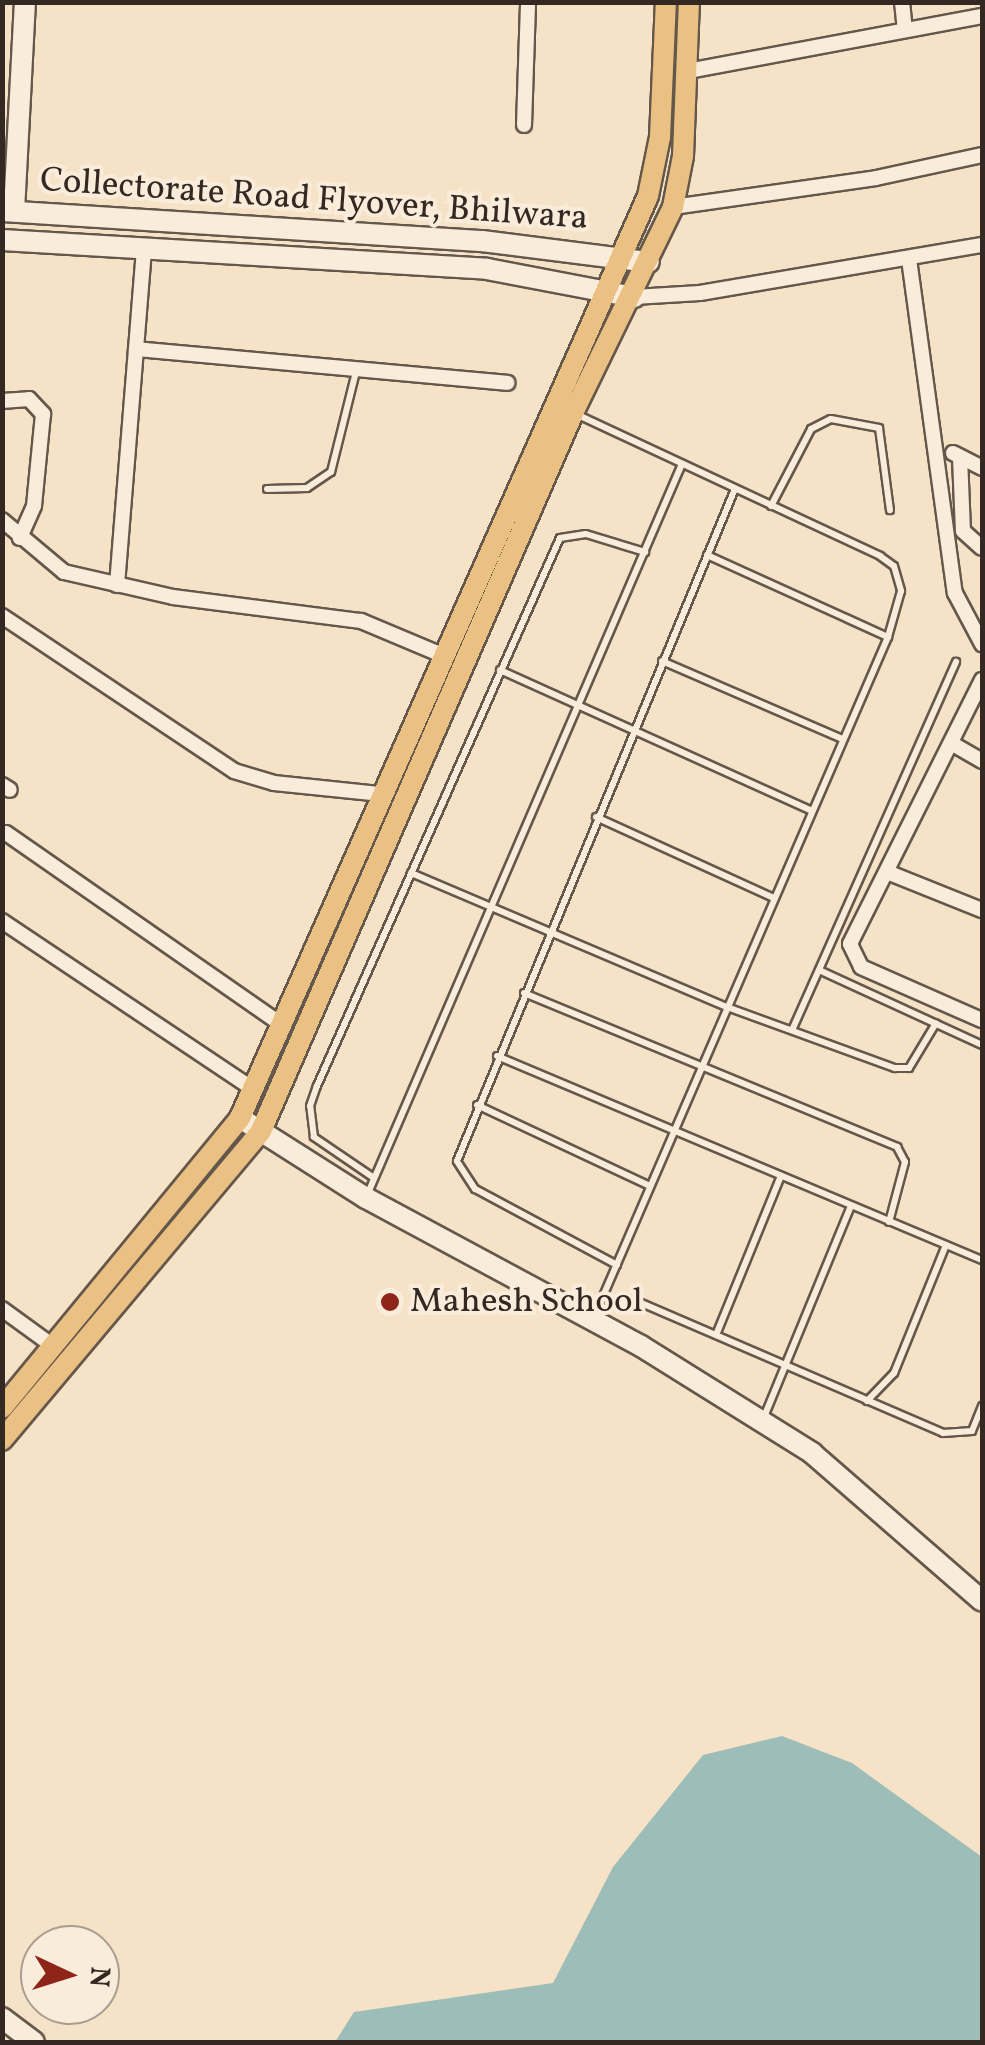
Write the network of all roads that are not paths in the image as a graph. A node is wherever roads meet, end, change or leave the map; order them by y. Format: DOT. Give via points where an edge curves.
graph roads {
  1 [pos="25,2"];
  2 [pos="528,2"];
  3 [pos="666,2"];
  4 [pos="689,2"];
  5 [pos="902,2"];
  6 [pos="982,16"];
  7 [pos="906,29"];
  8 [pos="688,71"];
  9 [pos="524,125"];
  10 [pos="982,155"];
  11 [pos="673,206"];
  12 [pos="8,211"];
  13 [pos="2,240"];
  14 [pos="982,246"];
  15 [pos="144,248"];
  16 [pos="620,255"];
  17 [pos="909,260"];
  18 [pos="649,262"];
  19 [pos="602,292"];
  20 [pos="634,297"];
  21 [pos="136,349"];
  22 [pos="356,371"];
  23 [pos="507,383"];
  24 [pos="2,401"];
  25 [pos="552,403"];
  26 [pos="573,413"];
  27 [pos="938,446"];
  28 [pos="960,456"];
  29 [pos="682,464"];
  30 [pos="982,468"];
  31 [pos="268,489"];
  32 [pos="735,489"];
  33 [pos="772,506"];
  34 [pos="890,510"];
  35 [pos="2,520"];
  36 [pos="20,538"];
  37 [pos="982,548"];
  38 [pos="644,552"];
  39 [pos="707,554"];
  40 [pos="117,586"];
  41 [pos="2,616"];
  42 [pos="888,636"];
  43 [pos="982,644"];
  44 [pos="442,655"];
  45 [pos="662,661"];
  46 [pos="956,662"];
  47 [pos="500,670"];
  48 [pos="982,680"];
  49 [pos="579,703"];
  50 [pos="633,729"];
  51 [pos="842,739"];
  52 [pos="952,743"];
  53 [pos="982,760"];
  54 [pos="382,794"];
  55 [pos="812,811"];
  56 [pos="596,818"];
  57 [pos="6,833"];
  58 [pos="887,872"];
  59 [pos="410,874"];
  60 [pos="774,898"];
  61 [pos="490,906"];
  62 [pos="982,910"];
  63 [pos="2,921"];
  64 [pos="550,928"];
  65 [pos="819,970"];
  66 [pos="524,993"];
  67 [pos="728,1006"];
  68 [pos="982,1020"];
  69 [pos="281,1024"];
  70 [pos="936,1024"];
  71 [pos="793,1028"];
  72 [pos="982,1045"];
  73 [pos="497,1056"];
  74 [pos="700,1070"];
  75 [pos="252,1089"];
  76 [pos="477,1105"];
  77 [pos="240,1118"];
  78 [pos="261,1131"];
  79 [pos="674,1132"];
  80 [pos="781,1176"];
  81 [pos="650,1186"];
  82 [pos="370,1188"];
  83 [pos="851,1206"];
  84 [pos="889,1222"];
  85 [pos="946,1245"];
  86 [pos="982,1260"];
  87 [pos="616,1265"];
  88 [pos="632,1299"];
  89 [pos="2,1308"];
  90 [pos="593,1319"];
  91 [pos="716,1335"];
  92 [pos="53,1346"];
  93 [pos="787,1366"];
  94 [pos="867,1401"];
  95 [pos="982,1406"];
  96 [pos="2,1408"];
  97 [pos="762,1421"];
  98 [pos="2,1440"];
  99 [pos="982,1601"];
  100 [pos="2,2018"];
  101 [pos="34,2042"];
  1 -- 12 [label="street"];
  2 -- 9 [label="street"];
  3 -- 16 [label="main road" via="660,137 648,196"];
  4 -- 8 [label="main road"];
  5 -- 7 [label="street"];
  6 -- 7 [label="street"];
  7 -- 8 [label="street"];
  8 -- 11 [label="main road"];
  10 -- 11 [label="street" via="876,178"];
  11 -- 18 [label="main road"];
  12 -- 16 [label="street, Collectorate Road Flyover, Bhilwara" via="307,227"];
  13 -- 15 [label="street"];
  14 -- 17 [label="street"];
  15 -- 19 [label="street" via="487,268"];
  15 -- 21 [label="street"];
  16 -- 18 [label="street, Collectorate Road Flyover, Bhilwara"];
  16 -- 19 [label="main road"];
  17 -- 20 [label="street" via="700,294"];
  17 -- 27 [label="street"];
  18 -- 20 [label="main road"];
  19 -- 20 [label="street"];
  19 -- 25 [label="main road"];
  20 -- 26 [label="main road"];
  21 -- 22 [label="street"];
  21 -- 40 [label="street"];
  22 -- 23 [label="street"];
  22 -- 31 [label="lane" via="331,472 307,488"];
  24 -- 36 [label="street" via="30,399 43,414 34,506"];
  25 -- 26 [label="lane"];
  25 -- 44 [label="main road"];
  26 -- 29 [label="lane"];
  26 -- 78 [label="main road"];
  27 -- 28 [label="street"];
  27 -- 43 [label="street" via="955,593"];
  28 -- 30 [label="street"];
  28 -- 37 [label="street" via="964,531"];
  29 -- 32 [label="lane"];
  29 -- 38 [label="lane"];
  32 -- 33 [label="lane"];
  32 -- 39 [label="lane"];
  33 -- 34 [label="lane" via="810,429 831,418 879,428"];
  33 -- 42 [label="lane" via="894,566 900,591"];
  35 -- 36 [label="street"];
  36 -- 40 [label="street" via="64,572"];
  38 -- 47 [label="lane" via="586,534 560,538"];
  38 -- 49 [label="lane"];
  39 -- 42 [label="lane"];
  39 -- 45 [label="lane"];
  40 -- 44 [label="street" via="362,621"];
  41 -- 54 [label="street" via="234,771 274,783"];
  42 -- 51 [label="lane"];
  44 -- 54 [label="main road"];
  45 -- 50 [label="lane"];
  45 -- 51 [label="lane"];
  46 -- 65 [label="lane"];
  47 -- 49 [label="lane"];
  47 -- 59 [label="lane"];
  48 -- 52 [label="street"];
  49 -- 50 [label="lane"];
  49 -- 61 [label="lane"];
  50 -- 55 [label="lane"];
  50 -- 56 [label="lane"];
  51 -- 55 [label="lane"];
  52 -- 53 [label="street"];
  52 -- 58 [label="street"];
  54 -- 69 [label="main road"];
  55 -- 60 [label="lane"];
  56 -- 60 [label="lane"];
  56 -- 64 [label="lane"];
  57 -- 69 [label="street"];
  58 -- 62 [label="street"];
  58 -- 68 [label="street" via="853,936 856,962"];
  59 -- 61 [label="lane"];
  59 -- 82 [label="lane" via="310,1106 314,1138"];
  60 -- 67 [label="lane"];
  61 -- 64 [label="lane"];
  61 -- 82 [label="lane"];
  63 -- 75 [label="street"];
  64 -- 66 [label="lane"];
  64 -- 67 [label="lane"];
  65 -- 70 [label="lane"];
  65 -- 71 [label="lane"];
  66 -- 73 [label="lane"];
  66 -- 74 [label="lane"];
  67 -- 71 [label="lane"];
  67 -- 74 [label="lane"];
  69 -- 75 [label="main road"];
  70 -- 71 [label="lane" via="903,1070"];
  70 -- 72 [label="lane"];
  73 -- 76 [label="lane"];
  73 -- 79 [label="lane"];
  74 -- 79 [label="lane"];
  74 -- 84 [label="lane" via="898,1147 904,1171"];
  75 -- 77 [label="main road"];
  76 -- 81 [label="lane"];
  76 -- 87 [label="lane" via="456,1161 464,1181"];
  77 -- 78 [label="street"];
  77 -- 92 [label="main road"];
  78 -- 82 [label="street"];
  78 -- 98 [label="main road"];
  79 -- 80 [label="lane"];
  79 -- 81 [label="lane"];
  80 -- 83 [label="lane"];
  80 -- 91 [label="lane"];
  81 -- 87 [label="lane"];
  82 -- 90 [label="street"];
  83 -- 84 [label="lane"];
  83 -- 93 [label="lane"];
  84 -- 85 [label="lane"];
  85 -- 86 [label="lane"];
  85 -- 94 [label="lane" via="894,1373"];
  87 -- 90 [label="lane"];
  88 -- 91 [label="lane"];
  89 -- 92 [label="street"];
  90 -- 97 [label="street"];
  91 -- 93 [label="lane"];
  92 -- 96 [label="main road"];
  93 -- 94 [label="lane"];
  93 -- 97 [label="lane"];
  94 -- 95 [label="lane" via="960,1437 972,1432"];
  97 -- 99 [label="street" via="812,1452"];
  100 -- 101 [label="street"];
}
